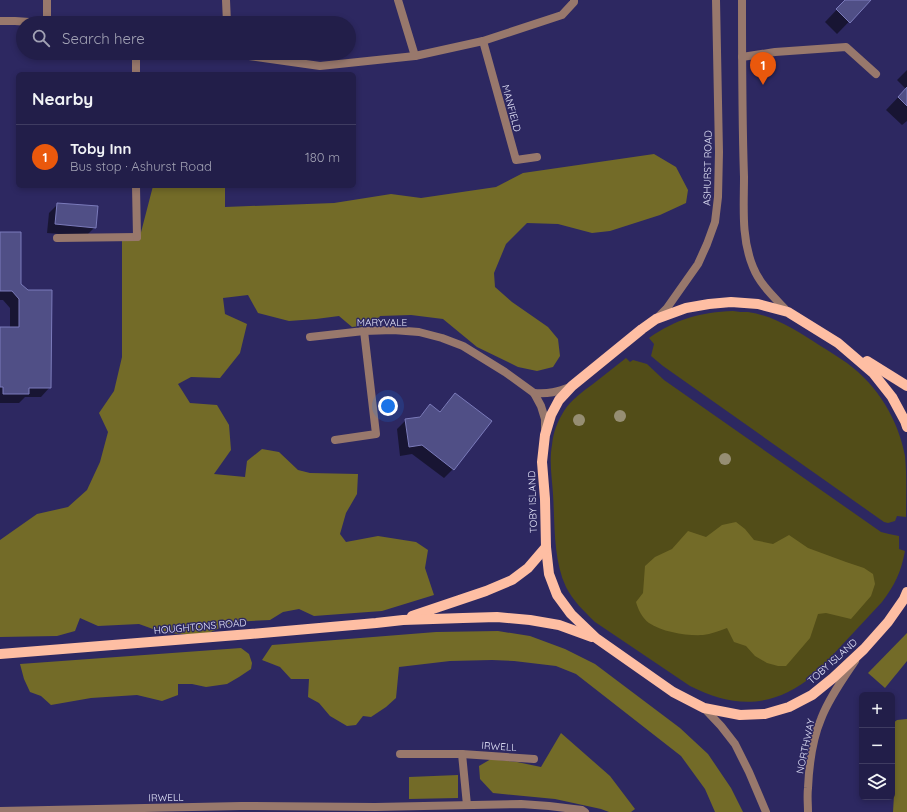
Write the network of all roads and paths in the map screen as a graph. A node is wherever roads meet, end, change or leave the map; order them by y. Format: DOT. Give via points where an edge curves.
graph roads {
  1 [pos="47,0"];
  2 [pos="226,0"];
  3 [pos="398,0"];
  4 [pos="574,0"];
  5 [pos="716,0"];
  6 [pos="742,0"];
  7 [pos="46,16"];
  8 [pos="227,16"];
  9 [pos="0,21"];
  10 [pos="16,21"];
  11 [pos="483,41"];
  12 [pos="415,56"];
  13 [pos="742,57"];
  14 [pos="136,60"];
  15 [pos="266,60"];
  16 [pos="320,70"];
  17 [pos="136,72"];
  18 [pos="876,74"];
  19 [pos="537,157"];
  20 [pos="136,188"];
  21 [pos="57,238"];
  22 [pos="788,312"];
  23 [pos="656,319"];
  24 [pos="364,331"];
  25 [pos="310,337"];
  26 [pos="838,343"];
  27 [pos="572,386"];
  28 [pos="907,386"];
  29 [pos="534,393"];
  30 [pos="907,427"];
  31 [pos="545,435"];
  32 [pos="335,440"];
  33 [pos="546,547"];
  34 [pos="907,592"];
  35 [pos="403,620"];
  36 [pos="596,638"];
  37 [pos="864,649"];
  38 [pos="0,654"];
  39 [pos="704,708"];
  40 [pos="400,754"];
  41 [pos="462,754"];
  42 [pos="534,759"];
  43 [pos="467,805"];
  44 [pos="521,808"];
  45 [pos="241,809"];
  46 [pos="376,809"];
  47 [pos="92,810"];
  48 [pos="0,811"];
  49 [pos="586,812"];
  50 [pos="766,812"];
  51 [pos="808,812"];
  1 -- 7 [label="street"];
  2 -- 8 [label="street"];
  3 -- 12 [label="street"];
  4 -- 11 [label="street" via="562,15"];
  5 -- 23 [label="street, ASHURST ROAD" via="719,152 715,222 698,264 667,308"];
  6 -- 13 [label="street"];
  9 -- 10 [label="street"];
  11 -- 12 [label="street"];
  11 -- 19 [label="street, MANFIELD" via="516,160"];
  12 -- 16 [label="street"];
  13 -- 18 [label="street" via="846,47"];
  13 -- 22 [label="street" via="746,245 763,286"];
  14 -- 17 [label="street"];
  15 -- 16 [label="street"];
  20 -- 21 [label="street" via="137,237"];
  22 -- 23 [label="main road, TOBY ISLAND" via="758,304 731,302 686,308"];
  22 -- 26 [label="main road, TOBY ISLAND"];
  23 -- 27 [label="main road, TOBY ISLAND"];
  24 -- 25 [label="street, MARYVALE"];
  24 -- 29 [label="street, MARYVALE" via="419,332 442,338 463,346"];
  24 -- 32 [label="street" via="376,434"];
  26 -- 28 [label="main road"];
  26 -- 30 [label="main road, TOBY ISLAND" via="873,373 892,397"];
  27 -- 29 [label="street" via="546,394"];
  27 -- 31 [label="main road, TOBY ISLAND" via="559,400"];
  29 -- 31 [label="street, MARYVALE" via="545,419"];
  31 -- 33 [label="main road, TOBY ISLAND" via="542,462"];
  33 -- 35 [label="main road, HOUGHTONS ROAD" via="528,568 512,580"];
  33 -- 36 [label="main road, TOBY ISLAND" via="549,574 557,595 571,614"];
  34 -- 37 [label="main road, TOBY ISLAND" via="888,622"];
  35 -- 36 [label="main road, HOUGHTONS ROAD" via="530,620 559,625"];
  35 -- 38 [label="main road, HOUGHTONS ROAD"];
  36 -- 39 [label="main road, TOBY ISLAND" via="672,692"];
  37 -- 39 [label="main road, TOBY ISLAND" via="812,695 789,707 765,714 740,715"];
  37 -- 51 [label="street, NORTHWAY" via="830,699 820,719 810,763"];
  39 -- 50 [label="street" via="735,744"];
  40 -- 41 [label="street, IRWELL"];
  41 -- 42 [label="street, IRWELL"];
  41 -- 43 [label="street"];
  43 -- 44 [label="street, IRWELL"];
  43 -- 46 [label="street, IRWELL"];
  44 -- 49 [label="street, IRWELL" via="549,806"];
  45 -- 46 [label="street, IRWELL"];
  45 -- 47 [label="street, IRWELL"];
  47 -- 48 [label="street, IRWELL"];
}
